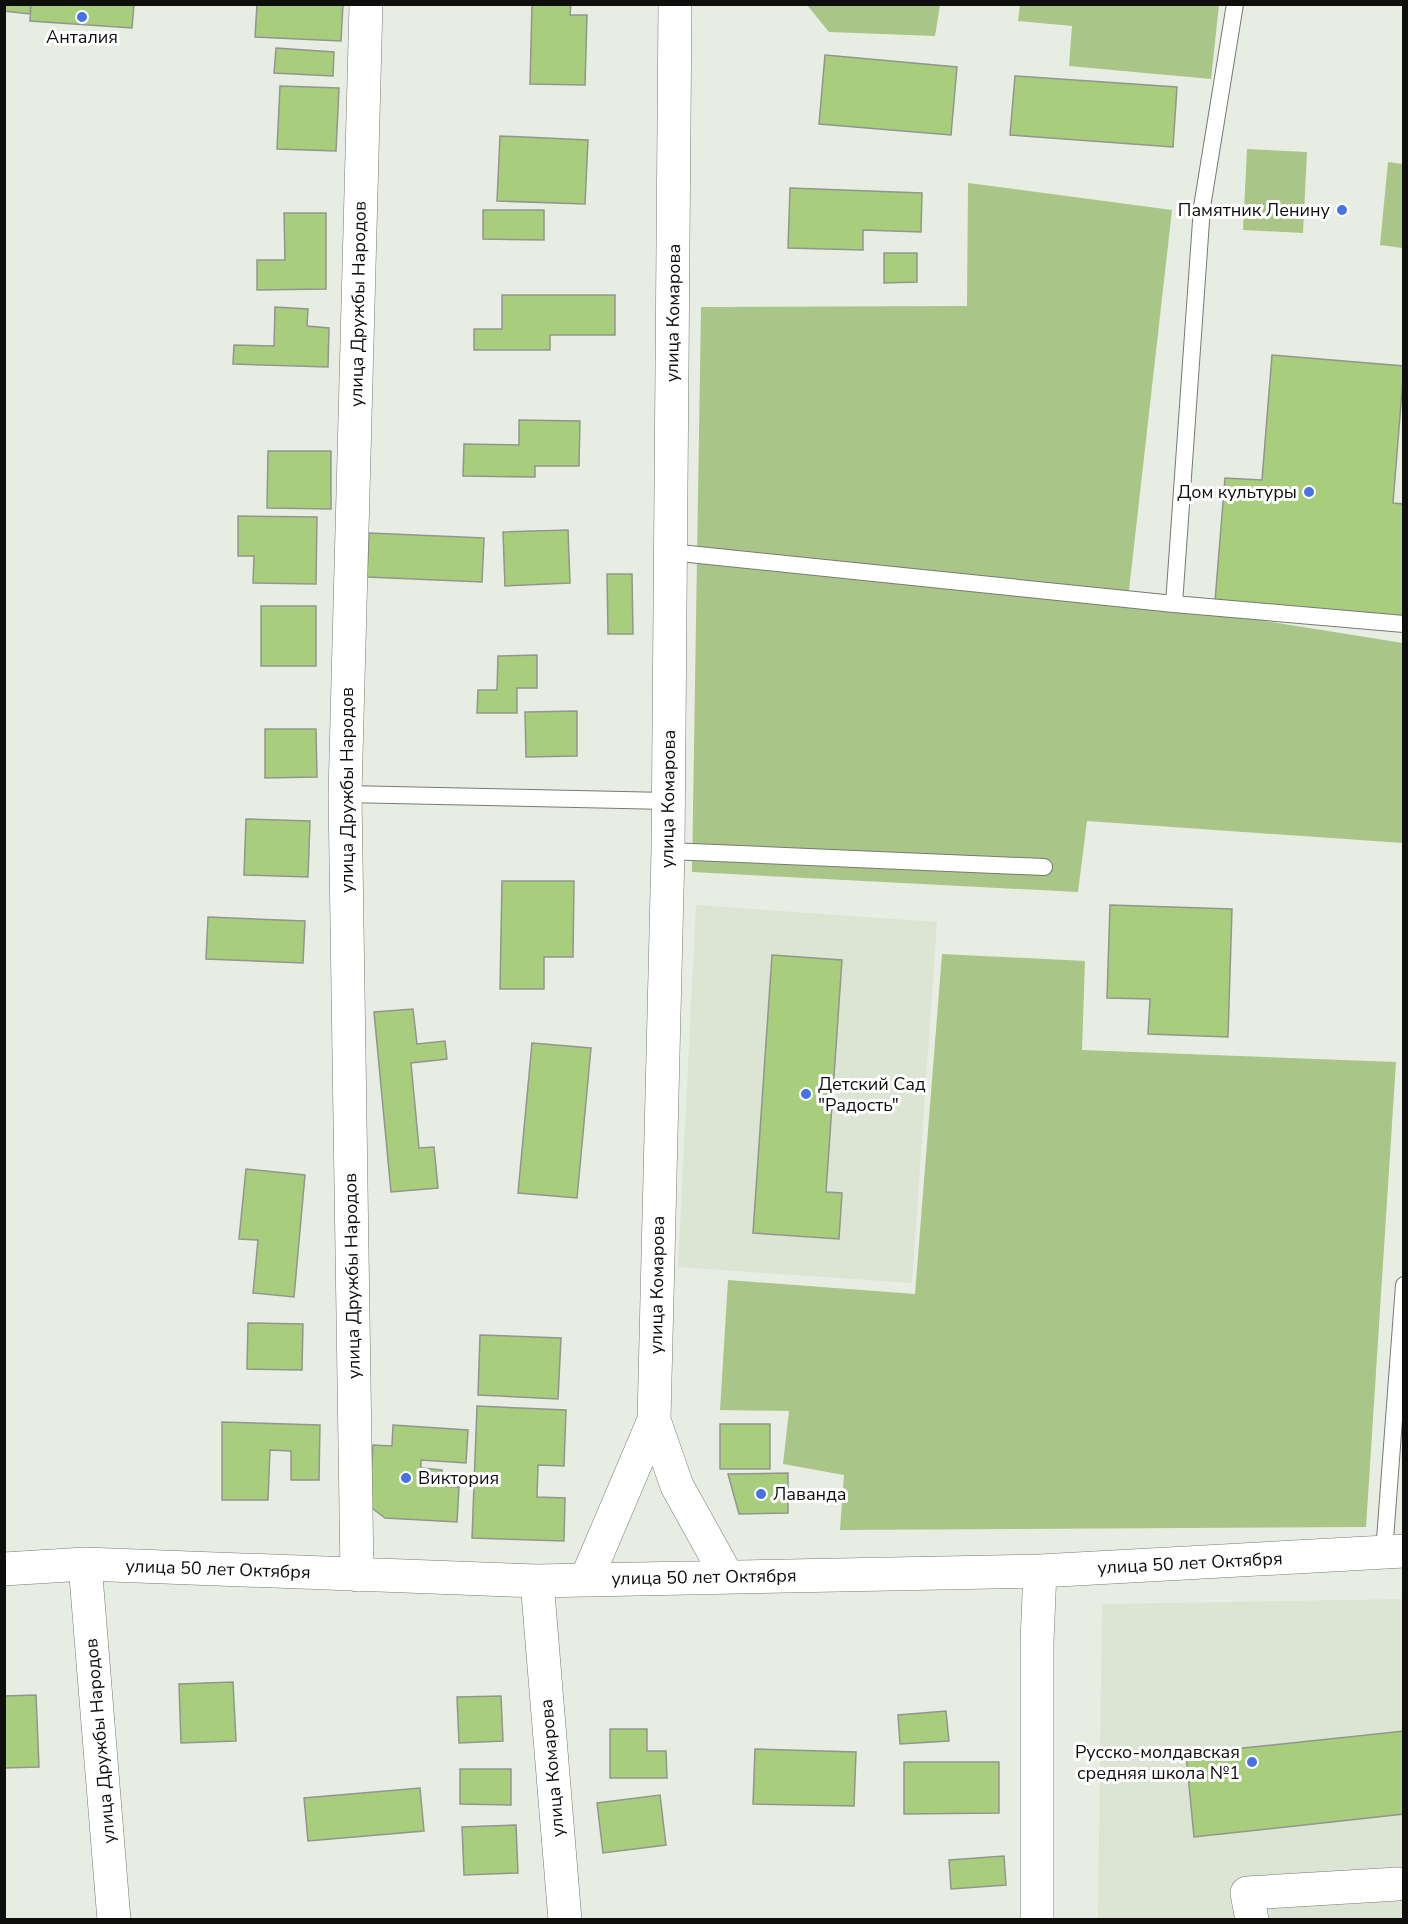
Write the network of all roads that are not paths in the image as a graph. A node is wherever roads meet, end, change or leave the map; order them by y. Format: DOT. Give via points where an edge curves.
graph roads {
  1 [pos="366,4"];
  2 [pos="675,4"];
  3 [pos="1235,4"];
  4 [pos="670,552"];
  5 [pos="1174,604"];
  6 [pos="1404,624"];
  7 [pos="345,794"];
  8 [pos="668,801"];
  9 [pos="668,851"];
  10 [pos="1044,867"];
  11 [pos="1404,1285"];
  12 [pos="654,1419"];
  13 [pos="1394,1552"];
  14 [pos="85,1564"];
  15 [pos="4,1569"];
  16 [pos="1040,1571"];
  17 [pos="357,1575"];
  18 [pos="727,1576"];
  19 [pos="586,1580"];
  20 [pos="537,1581"];
  21 [pos="1398,1884"];
  22 [pos="114,1920"];
  23 [pos="565,1920"];
  24 [pos="1037,1920"];
  25 [pos="1252,1920"];
  1 -- 7 [label="street, улица Дружбы Народов"];
  2 -- 4 [label="street, улица Комарова"];
  3 -- 5 [label="lane" via="1202,207"];
  4 -- 5 [label="lane"];
  4 -- 8 [label="street, улица Комарова"];
  5 -- 6 [label="lane"];
  7 -- 8 [label="lane"];
  7 -- 17 [label="street, улица Дружбы Народов"];
  8 -- 9 [label="street, улица Комарова"];
  9 -- 10 [label="lane"];
  9 -- 12 [label="street, улица Комарова"];
  11 -- 13 [label="lane"];
  12 -- 18 [label="street" via="677,1486"];
  12 -- 19 [label="street, улица Комарова"];
  13 -- 16 [label="street, улица 50 лет Октября"];
  14 -- 15 [label="street, улица 50 лет Октября"];
  14 -- 17 [label="street, улица 50 лет Октября"];
  14 -- 22 [label="street, улица Дружбы Народов"];
  16 -- 18 [label="street, улица 50 лет Октября"];
  16 -- 24 [label="street"];
  17 -- 20 [label="street, улица 50 лет Октября"];
  18 -- 19 [label="street, улица 50 лет Октября"];
  19 -- 20 [label="street, улица 50 лет Октября"];
  20 -- 23 [label="street, улица Комарова"];
  21 -- 25 [label="street" via="1247,1893"];
}
